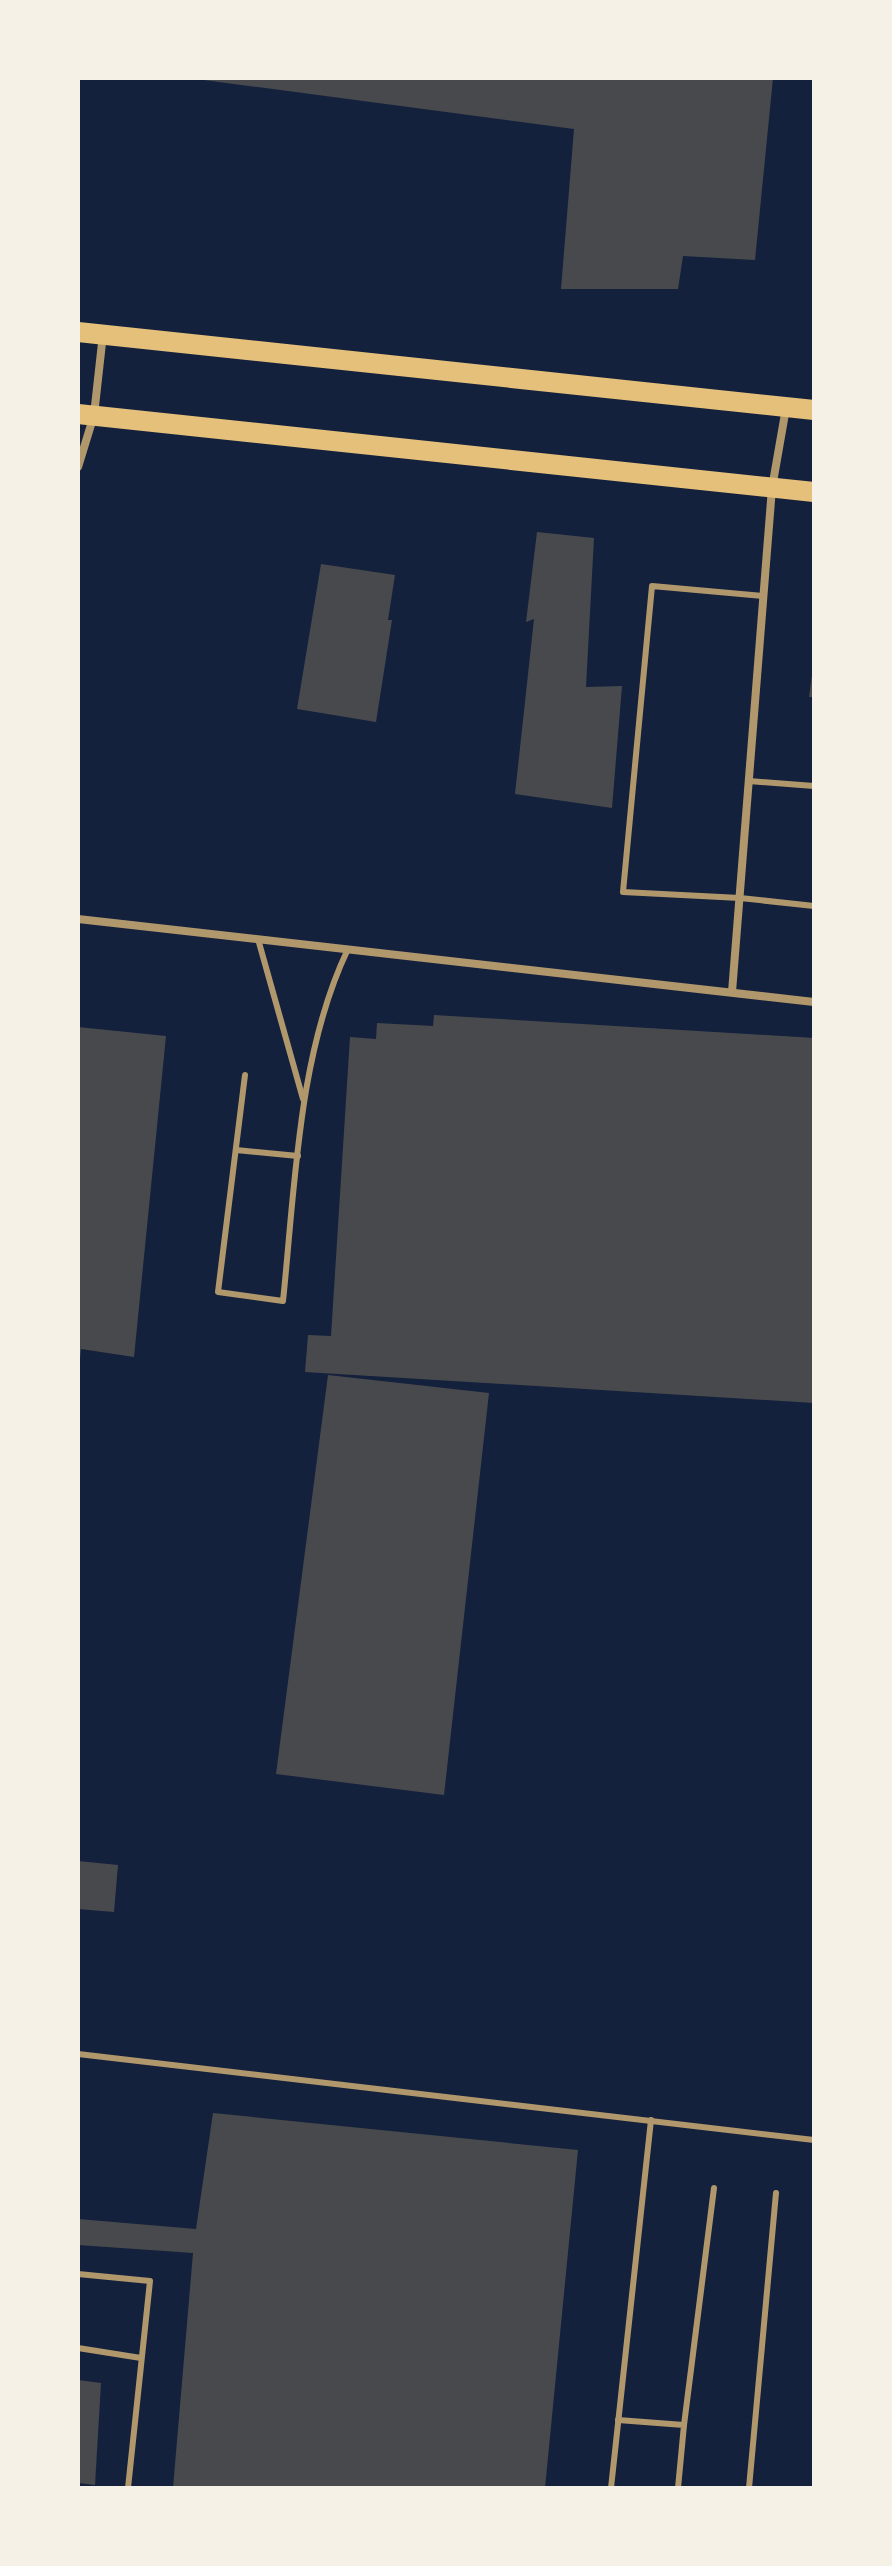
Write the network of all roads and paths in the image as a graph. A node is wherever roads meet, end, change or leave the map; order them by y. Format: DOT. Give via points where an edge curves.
graph roads {
  1 [pos="78,332"];
  2 [pos="103,333"];
  3 [pos="786,407"];
  4 [pos="814,410"];
  5 [pos="86,414"];
  6 [pos="78,467"];
  7 [pos="772,488"];
  8 [pos="814,492"];
  9 [pos="763,596"];
  10 [pos="749,781"];
  11 [pos="814,786"];
  12 [pos="740,898"];
  13 [pos="814,906"];
  14 [pos="78,919"];
  15 [pos="258,939"];
  16 [pos="348,949"];
  17 [pos="732,992"];
  18 [pos="814,1002"];
  19 [pos="245,1075"];
  20 [pos="304,1103"];
  21 [pos="236,1150"];
  22 [pos="298,1156"];
  23 [pos="78,2054"];
  24 [pos="651,2120"];
  25 [pos="814,2140"];
  26 [pos="714,2188"];
  27 [pos="776,2193"];
  28 [pos="78,2274"];
  29 [pos="78,2348"];
  30 [pos="141,2358"];
  31 [pos="618,2420"];
  32 [pos="684,2425"];
  33 [pos="128,2488"];
  34 [pos="611,2488"];
  35 [pos="678,2488"];
  36 [pos="749,2488"];
  1 -- 2 [label="main road"];
  2 -- 3 [label="main road"];
  2 -- 5 [label="street"];
  3 -- 4 [label="main road"];
  3 -- 7 [label="street"];
  5 -- 6 [label="street"];
  5 -- 7 [label="main road"];
  7 -- 8 [label="main road"];
  7 -- 9 [label="street"];
  9 -- 10 [label="street"];
  9 -- 12 [label="lane" via="652,586 623,892"];
  10 -- 11 [label="lane"];
  10 -- 12 [label="street"];
  12 -- 13 [label="lane"];
  12 -- 17 [label="street"];
  14 -- 15 [label="street"];
  15 -- 16 [label="street"];
  15 -- 20 [label="lane"];
  16 -- 17 [label="street"];
  16 -- 20 [label="lane" via="331,983"];
  17 -- 18 [label="street"];
  19 -- 21 [label="lane"];
  20 -- 22 [label="lane"];
  21 -- 22 [label="lane"];
  21 -- 22 [label="lane" via="218,1292 283,1301"];
  23 -- 24 [label="lane"];
  24 -- 25 [label="lane"];
  24 -- 31 [label="lane"];
  26 -- 32 [label="lane"];
  27 -- 36 [label="lane"];
  28 -- 30 [label="lane" via="150,2281"];
  29 -- 30 [label="lane"];
  30 -- 33 [label="lane"];
  31 -- 32 [label="lane"];
  31 -- 34 [label="lane"];
  32 -- 35 [label="lane"];
}
